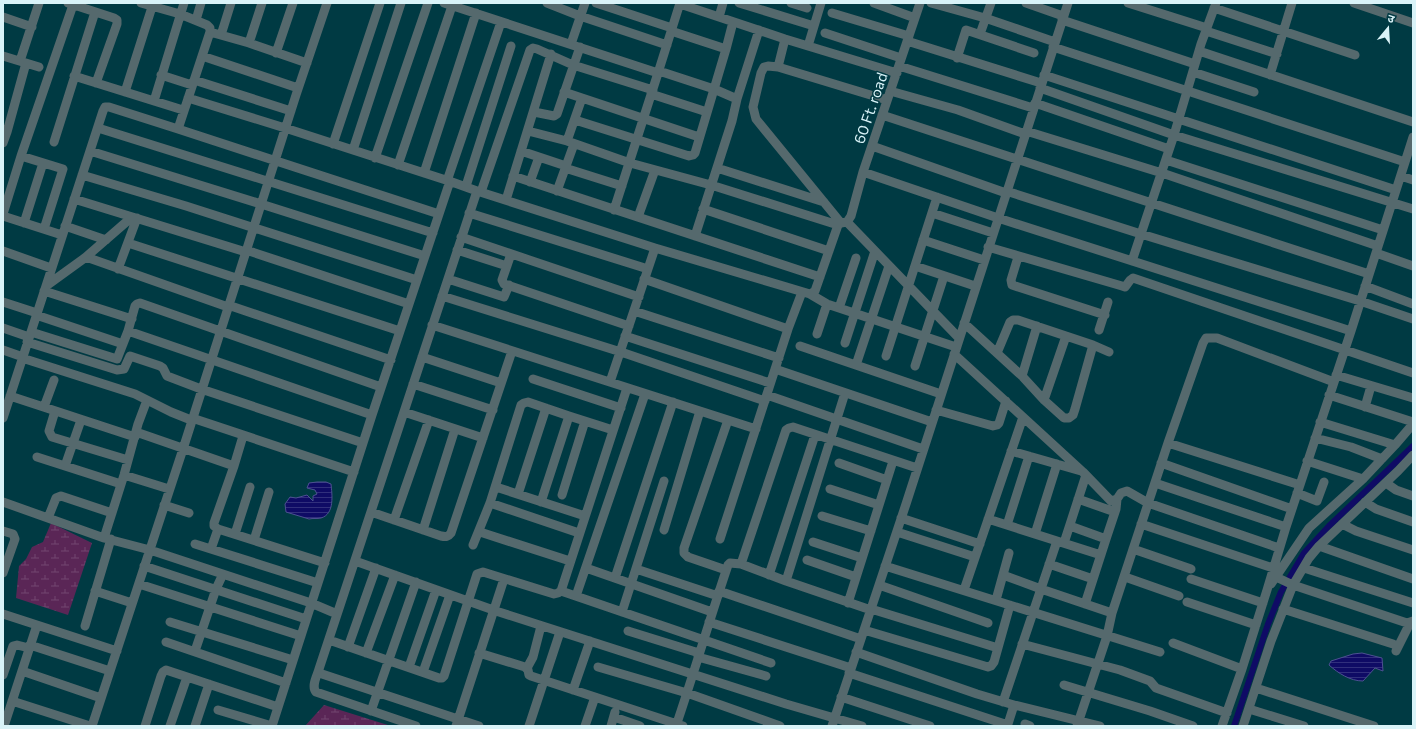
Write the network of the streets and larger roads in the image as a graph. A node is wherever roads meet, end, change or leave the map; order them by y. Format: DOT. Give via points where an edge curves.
graph roads {
  1 [pos="40,3"];
  2 [pos="141,3"];
  3 [pos="184,3"];
  4 [pos="201,3"];
  5 [pos="231,3"];
  6 [pos="262,3"];
  7 [pos="293,3"];
  8 [pos="327,3"];
  9 [pos="380,3"];
  10 [pos="401,3"];
  11 [pos="428,3"];
  12 [pos="585,3"];
  13 [pos="596,3"];
  14 [pos="680,3"];
  15 [pos="723,3"];
  16 [pos="739,3"];
  17 [pos="791,3"];
  18 [pos="821,3"];
  19 [pos="874,3"];
  20 [pos="920,3"];
  21 [pos="930,3"];
  22 [pos="991,3"];
  23 [pos="1026,3"];
  24 [pos="1068,3"];
  25 [pos="1128,3"];
  26 [pos="1292,3"];
  27 [pos="1354,3"];
  28 [pos="70,4"];
  29 [pos="448,4"];
  30 [pos="551,4"];
  31 [pos="151,5"];
  32 [pos="1215,5"];
  33 [pos="807,8"];
  34 [pos="95,12"];
  35 [pos="476,13"];
  36 [pos="832,13"];
  37 [pos="180,14"];
  38 [pos="580,16"];
  39 [pos="3,17"];
  40 [pos="719,17"];
  41 [pos="915,18"];
  42 [pos="985,18"];
  43 [pos="1063,18"];
  44 [pos="196,20"];
  45 [pos="502,22"];
  46 [pos="733,22"];
  47 [pos="1413,23"];
  48 [pos="814,26"];
  49 [pos="32,27"];
  50 [pos="672,29"];
  51 [pos="759,30"];
  52 [pos="1206,30"];
  53 [pos="1284,31"];
  54 [pos="210,32"];
  55 [pos="825,33"];
  56 [pos="980,34"];
  57 [pos="221,35"];
  58 [pos="785,39"];
  59 [pos="908,39"];
  60 [pos="250,43"];
  61 [pos="667,45"];
  62 [pos="1054,45"];
  63 [pos="511,46"];
  64 [pos="576,46"];
  65 [pos="808,46"];
  66 [pos="726,49"];
  67 [pos="1199,51"];
  68 [pos="276,52"];
  69 [pos="1034,53"];
  70 [pos="551,54"];
  71 [pos="1277,54"];
  72 [pos="1355,55"];
  73 [pos="3,56"];
  74 [pos="202,56"];
  75 [pos="957,58"];
  76 [pos="23,62"];
  77 [pos="307,63"];
  78 [pos="574,65"];
  79 [pos="899,66"];
  80 [pos="39,67"];
  81 [pos="778,67"];
  82 [pos="1194,68"];
  83 [pos="659,72"];
  84 [pos="161,75"];
  85 [pos="1270,75"];
  86 [pos="74,76"];
  87 [pos="193,82"];
  88 [pos="1042,82"];
  89 [pos="96,83"];
  90 [pos="298,88"];
  91 [pos="714,89"];
  92 [pos="890,91"];
  93 [pos="1187,91"];
  94 [pos="125,92"];
  95 [pos="564,92"];
  96 [pos="652,92"];
  97 [pos="1254,92"];
  98 [pos="188,98"];
  99 [pos="582,98"];
  100 [pos="737,99"];
  101 [pos="887,100"];
  102 [pos="154,101"];
  103 [pos="1034,106"];
  104 [pos="183,110"];
  105 [pos="291,111"];
  106 [pos="534,112"];
  107 [pos="707,112"];
  108 [pos="882,114"];
  109 [pos="643,119"];
  110 [pos="1178,119"];
  111 [pos="575,120"];
  112 [pos="1413,122"];
  113 [pos="98,128"];
  114 [pos="285,128"];
  115 [pos="178,129"];
  116 [pos="5,131"];
  117 [pos="528,131"];
  118 [pos="1025,132"];
  119 [pos="1174,135"];
  120 [pos="699,137"];
  121 [pos="1413,137"];
  122 [pos="637,139"];
  123 [pos="54,142"];
  124 [pos="571,142"];
  125 [pos="3,144"];
  126 [pos="333,144"];
  127 [pos="872,146"];
  128 [pos="1169,149"];
  129 [pos="353,150"];
  130 [pos="90,151"];
  131 [pos="521,151"];
  132 [pos="22,156"];
  133 [pos="539,157"];
  134 [pos="375,158"];
  135 [pos="1017,159"];
  136 [pos="275,160"];
  137 [pos="1166,160"];
  138 [pos="1405,162"];
  139 [pos="43,163"];
  140 [pos="630,163"];
  141 [pos="398,165"];
  142 [pos="566,167"];
  143 [pos="717,168"];
  144 [pos="655,170"];
  145 [pos="863,172"];
  146 [pos="1162,173"];
  147 [pos="424,174"];
  148 [pos="82,175"];
  149 [pos="513,176"];
  150 [pos="1400,176"];
  151 [pos="268,180"];
  152 [pos="1413,180"];
  153 [pos="450,181"];
  154 [pos="530,182"];
  155 [pos="711,185"];
  156 [pos="466,186"];
  157 [pos="622,186"];
  158 [pos="1396,190"];
  159 [pos="479,191"];
  160 [pos="557,191"];
  161 [pos="1006,192"];
  162 [pos="937,197"];
  163 [pos="74,199"];
  164 [pos="506,200"];
  165 [pos="824,202"];
  166 [pos="1152,202"];
  167 [pos="1392,203"];
  168 [pos="261,204"];
  169 [pos="703,209"];
  170 [pos="1413,209"];
  171 [pos="614,210"];
  172 [pos="469,213"];
  173 [pos="932,213"];
  174 [pos="439,214"];
  175 [pos="3,215"];
  176 [pos="638,217"];
  177 [pos="134,218"];
  178 [pos="998,218"];
  179 [pos="24,223"];
  180 [pos="842,223"];
  181 [pos="65,226"];
  182 [pos="253,228"];
  183 [pos="44,229"];
  184 [pos="1383,230"];
  185 [pos="433,233"];
  186 [pos="993,233"];
  187 [pos="1141,234"];
  188 [pos="62,235"];
  189 [pos="695,236"];
  190 [pos="461,237"];
  191 [pos="106,240"];
  192 [pos="923,240"];
  193 [pos="128,243"];
  194 [pos="988,247"];
  195 [pos="655,248"];
  196 [pos="1377,249"];
  197 [pos="457,250"];
  198 [pos="3,251"];
  199 [pos="246,251"];
  200 [pos="829,251"];
  201 [pos="875,251"];
  202 [pos="511,254"];
  203 [pos="425,256"];
  204 [pos="86,257"];
  205 [pos="1018,257"];
  206 [pos="856,258"];
  207 [pos="984,260"];
  208 [pos="1132,261"];
  209 [pos="507,266"];
  210 [pos="889,266"];
  211 [pos="914,266"];
  212 [pos="1413,266"];
  213 [pos="52,268"];
  214 [pos="118,268"];
  215 [pos="648,269"];
  216 [pos="1369,274"];
  217 [pos="820,276"];
  218 [pos="944,276"];
  219 [pos="237,278"];
  220 [pos="448,279"];
  221 [pos="644,279"];
  222 [pos="417,280"];
  223 [pos="509,285"];
  224 [pos="908,285"];
  225 [pos="976,286"];
  226 [pos="1365,286"];
  227 [pos="45,288"];
  228 [pos="806,293"];
  229 [pos="442,296"];
  230 [pos="639,296"];
  231 [pos="1360,301"];
  232 [pos="3,302"];
  233 [pos="1108,302"];
  234 [pos="409,304"];
  235 [pos="827,304"];
  236 [pos="1413,304"];
  237 [pos="228,306"];
  238 [pos="839,308"];
  239 [pos="932,310"];
  240 [pos="634,311"];
  241 [pos="855,313"];
  242 [pos="36,314"];
  243 [pos="1105,315"];
  244 [pos="132,319"];
  245 [pos="872,319"];
  246 [pos="1413,319"];
  247 [pos="964,323"];
  248 [pos="432,325"];
  249 [pos="629,326"];
  250 [pos="895,326"];
  251 [pos="1037,326"];
  252 [pos="3,328"];
  253 [pos="788,329"];
  254 [pos="220,330"];
  255 [pos="1099,330"];
  256 [pos="128,331"];
  257 [pos="400,331"];
  258 [pos="1351,332"];
  259 [pos="817,334"];
  260 [pos="625,336"];
  261 [pos="924,336"];
  262 [pos="1066,336"];
  263 [pos="29,337"];
  264 [pos="959,338"];
  265 [pos="845,343"];
  266 [pos="1093,345"];
  267 [pos="800,346"];
  268 [pos="3,350"];
  269 [pos="124,350"];
  270 [pos="955,350"];
  271 [pos="1344,350"];
  272 [pos="512,351"];
  273 [pos="621,352"];
  274 [pos="1109,352"];
  275 [pos="997,353"];
  276 [pos="886,356"];
  277 [pos="422,357"];
  278 [pos="22,358"];
  279 [pos="778,358"];
  280 [pos="211,360"];
  281 [pos="391,360"];
  282 [pos="856,365"];
  283 [pos="915,366"];
  284 [pos="775,369"];
  285 [pos="1413,373"];
  286 [pos="1022,376"];
  287 [pos="534,379"];
  288 [pos="1335,379"];
  289 [pos="54,380"];
  290 [pos="610,382"];
  291 [pos="501,383"];
  292 [pos="770,383"];
  293 [pos="413,384"];
  294 [pos="1371,386"];
  295 [pos="381,387"];
  296 [pos="627,388"];
  297 [pos="201,389"];
  298 [pos="845,393"];
  299 [pos="645,394"];
  300 [pos="941,394"];
  301 [pos="1330,395"];
  302 [pos="10,396"];
  303 [pos="766,398"];
  304 [pos="1413,398"];
  305 [pos="148,400"];
  306 [pos="1044,400"];
  307 [pos="1006,401"];
  308 [pos="673,402"];
  309 [pos="44,407"];
  310 [pos="1365,407"];
  311 [pos="546,408"];
  312 [pos="621,408"];
  313 [pos="493,410"];
  314 [pos="936,410"];
  315 [pos="56,411"];
  316 [pos="700,411"];
  317 [pos="404,412"];
  318 [pos="372,415"];
  319 [pos="569,416"];
  320 [pos="1023,417"];
  321 [pos="3,418"];
  322 [pos="192,419"];
  323 [pos="80,420"];
  324 [pos="429,420"];
  325 [pos="728,420"];
  326 [pos="836,420"];
  327 [pos="585,422"];
  328 [pos="932,422"];
  329 [pos="1320,422"];
  330 [pos="1413,423"];
  331 [pos="455,429"];
  332 [pos="756,429"];
  333 [pos="613,430"];
  334 [pos="136,435"];
  335 [pos="815,435"];
  336 [pos="243,436"];
  337 [pos="483,438"];
  338 [pos="1315,438"];
  339 [pos="830,440"];
  340 [pos="364,442"];
  341 [pos="73,443"];
  342 [pos="1168,443"];
  343 [pos="1395,445"];
  344 [pos="183,449"];
  345 [pos="924,449"];
  346 [pos="1011,451"];
  347 [pos="1029,456"];
  348 [pos="37,457"];
  349 [pos="1382,459"];
  350 [pos="1411,459"];
  351 [pos="128,460"];
  352 [pos="894,461"];
  353 [pos="1307,461"];
  354 [pos="839,462"];
  355 [pos="1161,463"];
  356 [pos="1057,464"];
  357 [pos="65,466"];
  358 [pos="234,466"];
  359 [pos="917,468"];
  360 [pos="354,472"];
  361 [pos="1085,473"];
  362 [pos="124,475"];
  363 [pos="1363,479"];
  364 [pos="887,480"];
  365 [pos="664,481"];
  366 [pos="1324,482"];
  367 [pos="1155,483"];
  368 [pos="1386,483"];
  369 [pos="121,484"];
  370 [pos="250,487"];
  371 [pos="496,487"];
  372 [pos="169,489"];
  373 [pos="830,489"];
  374 [pos="1299,489"];
  375 [pos="269,492"];
  376 [pos="518,494"];
  377 [pos="562,495"];
  378 [pos="1413,496"];
  379 [pos="1078,499"];
  380 [pos="1117,499"];
  381 [pos="1318,501"];
  382 [pos="3,502"];
  383 [pos="541,502"];
  384 [pos="1365,502"];
  385 [pos="490,503"];
  386 [pos="1148,503"];
  387 [pos="164,505"];
  388 [pos="879,505"];
  389 [pos="1332,507"];
  390 [pos="1292,509"];
  391 [pos="371,512"];
  392 [pos="1115,512"];
  393 [pos="112,513"];
  394 [pos="189,513"];
  395 [pos="585,516"];
  396 [pos="822,516"];
  397 [pos="48,518"];
  398 [pos="901,518"];
  399 [pos="988,519"];
  400 [pos="394,520"];
  401 [pos="1413,522"];
  402 [pos="1141,524"];
  403 [pos="1342,524"];
  404 [pos="1007,525"];
  405 [pos="1070,526"];
  406 [pos="1286,528"];
  407 [pos="218,529"];
  408 [pos="423,530"];
  409 [pos="664,530"];
  410 [pos="3,531"];
  411 [pos="871,531"];
  412 [pos="480,532"];
  413 [pos="897,532"];
  414 [pos="579,533"];
  415 [pos="235,534"];
  416 [pos="1035,534"];
  417 [pos="107,538"];
  418 [pos="720,539"];
  419 [pos="1106,539"];
  420 [pos="254,540"];
  421 [pos="813,542"];
  422 [pos="1060,542"];
  423 [pos="195,544"];
  424 [pos="980,544"];
  425 [pos="473,545"];
  426 [pos="1319,546"];
  427 [pos="1279,548"];
  428 [pos="211,549"];
  429 [pos="150,550"];
  430 [pos="1133,550"];
  431 [pos="1413,550"];
  432 [pos="1009,553"];
  433 [pos="1101,555"];
  434 [pos="975,557"];
  435 [pos="862,558"];
  436 [pos="807,560"];
  437 [pos="355,561"];
  438 [pos="570,561"];
  439 [pos="325,563"];
  440 [pos="741,564"];
  441 [pos="1049,564"];
  442 [pos="144,566"];
  443 [pos="885,566"];
  444 [pos="4,568"];
  445 [pos="376,568"];
  446 [pos="586,568"];
  447 [pos="1304,568"];
  448 [pos="1191,569"];
  449 [pos="636,570"];
  450 [pos="726,570"];
  451 [pos="223,574"];
  452 [pos="395,575"];
  453 [pos="769,575"];
  454 [pos="1003,575"];
  455 [pos="856,577"];
  456 [pos="1125,577"];
  457 [pos="615,578"];
  458 [pos="1282,578"];
  459 [pos="1413,578"];
  460 [pos="504,579"];
  461 [pos="1093,579"];
  462 [pos="1191,579"];
  463 [pos="786,581"];
  464 [pos="416,582"];
  465 [pos="139,584"];
  466 [pos="318,584"];
  467 [pos="631,585"];
  468 [pos="879,585"];
  469 [pos="216,589"];
  470 [pos="1041,589"];
  471 [pos="95,590"];
  472 [pos="436,590"];
  473 [pos="964,590"];
  474 [pos="561,591"];
  475 [pos="718,594"];
  476 [pos="450,595"];
  477 [pos="576,596"];
  478 [pos="1179,596"];
  479 [pos="996,600"];
  480 [pos="468,601"];
  481 [pos="1187,602"];
  482 [pos="132,603"];
  483 [pos="312,603"];
  484 [pos="848,603"];
  485 [pos="1263,603"];
  486 [pos="1413,603"];
  487 [pos="1085,604"];
  488 [pos="1010,605"];
  489 [pos="210,607"];
  490 [pos="1283,609"];
  491 [pos="493,610"];
  492 [pos="871,610"];
  493 [pos="622,612"];
  494 [pos="712,612"];
  495 [pos="1033,612"];
  496 [pos="1112,613"];
  497 [pos="3,614"];
  498 [pos="338,614"];
  499 [pos="306,619"];
  500 [pos="170,622"];
  501 [pos="709,622"];
  502 [pos="988,623"];
  503 [pos="1412,623"];
  504 [pos="37,625"];
  505 [pos="1256,625"];
  506 [pos="85,626"];
  507 [pos="542,626"];
  508 [pos="864,630"];
  509 [pos="628,631"];
  510 [pos="201,632"];
  511 [pos="560,632"];
  512 [pos="301,636"];
  513 [pos="1107,636"];
  514 [pos="703,639"];
  515 [pos="861,639"];
  516 [pos="329,640"];
  517 [pos="590,641"];
  518 [pos="166,642"];
  519 [pos="1173,643"];
  520 [pos="1022,644"];
  521 [pos="30,647"];
  522 [pos="348,647"];
  523 [pos="998,648"];
  524 [pos="117,651"];
  525 [pos="195,651"];
  526 [pos="856,652"];
  527 [pos="1160,652"];
  528 [pos="366,653"];
  529 [pos="479,653"];
  530 [pos="699,655"];
  531 [pos="293,660"];
  532 [pos="388,660"];
  533 [pos="771,663"];
  534 [pos="1097,664"];
  535 [pos="409,667"];
  536 [pos="598,667"];
  537 [pos="527,668"];
  538 [pos="319,669"];
  539 [pos="1242,669"];
  540 [pos="22,671"];
  541 [pos="110,671"];
  542 [pos="850,671"];
  543 [pos="423,672"];
  544 [pos="3,675"];
  545 [pos="693,675"];
  546 [pos="766,676"];
  547 [pos="187,677"];
  548 [pos="544,680"];
  549 [pos="286,683"];
  550 [pos="209,684"];
  551 [pos="1064,686"];
  552 [pos="1256,688"];
  553 [pos="573,690"];
  554 [pos="1089,692"];
  555 [pos="377,693"];
  556 [pos="687,693"];
  557 [pos="595,697"];
  558 [pos="841,697"];
  559 [pos="101,698"];
  560 [pos="12,701"];
  561 [pos="1003,702"];
  562 [pos="617,704"];
  563 [pos="1014,705"];
  564 [pos="278,707"];
  565 [pos="1249,709"];
  566 [pos="218,710"];
  567 [pos="371,711"];
  568 [pos="1227,713"];
  569 [pos="612,722"];
  570 [pos="834,722"];
  571 [pos="456,723"];
  572 [pos="1078,723"];
  573 [pos="1361,724"];
  574 [pos="678,725"];
  575 [pos="4,726"];
  576 [pos="91,726"];
  577 [pos="145,726"];
  578 [pos="170,726"];
  579 [pos="195,726"];
  580 [pos="272,726"];
  581 [pos="416,726"];
  582 [pos="479,726"];
  583 [pos="529,726"];
  584 [pos="585,726"];
  585 [pos="640,726"];
  586 [pos="780,726"];
  587 [pos="862,726"];
  588 [pos="930,726"];
  589 [pos="1100,726"];
  590 [pos="1193,726"];
  591 [pos="1222,726"];
  592 [pos="1243,726"];
  593 [pos="1304,726"];
  594 [pos="1374,726"];
  1 -- 49 [label="street"];
  2 -- 31 [label="street"];
  3 -- 37 [label="street"];
  4 -- 44 [label="street"];
  5 -- 57 [label="street"];
  6 -- 60 [label="street"];
  7 -- 68 [label="street"];
  8 -- 77 [label="street"];
  9 -- 126 [label="street"];
  10 -- 129 [label="street"];
  11 -- 134 [label="street"];
  12 -- 38 [label="street"];
  13 -- 50 [label="street"];
  14 -- 40 [label="street"];
  14 -- 50 [label="street"];
  15 -- 40 [label="street"];
  16 -- 48 [label="street"];
  17 -- 33 [label="street"];
  18 -- 48 [label="street"];
  19 -- 41 [label="street"];
  20 -- 41 [label="street, 60 Ft. road"];
  21 -- 42 [label="street"];
  22 -- 42 [label="street"];
  23 -- 43 [label="street"];
  24 -- 43 [label="street"];
  25 -- 52 [label="street"];
  26 -- 53 [label="street"];
  27 -- 47 [label="street"];
  28 -- 34 [label="street"];
  28 -- 132 [label="street"];
  29 -- 35 [label="street"];
  29 -- 141 [label="street"];
  30 -- 38 [label="street"];
  31 -- 37 [label="street"];
  31 -- 94 [label="street"];
  32 -- 52 [label="street"];
  32 -- 53 [label="street"];
  34 -- 86 [label="street"];
  34 -- 89 [label="street" via="117,20"];
  35 -- 45 [label="street"];
  35 -- 147 [label="street"];
  36 -- 59 [label="street"];
  37 -- 44 [label="street"];
  37 -- 84 [label="street"];
  38 -- 61 [label="street"];
  38 -- 64 [label="street"];
  39 -- 49 [label="street"];
  40 -- 46 [label="street"];
  41 -- 59 [label="street, 60 Ft. road"];
  42 -- 56 [label="street"];
  42 -- 62 [label="street"];
  43 -- 62 [label="street"];
  43 -- 82 [label="street"];
  44 -- 54 [label="street" via="208,25"];
  45 -- 64 [label="street"];
  45 -- 153 [label="street"];
  46 -- 51 [label="street"];
  46 -- 66 [label="street"];
  48 -- 65 [label="street"];
  49 -- 76 [label="street"];
  50 -- 61 [label="street"];
  50 -- 66 [label="street"];
  51 -- 58 [label="street"];
  51 -- 100 [label="street"];
  52 -- 67 [label="street"];
  52 -- 71 [label="street"];
  53 -- 71 [label="street"];
  53 -- 72 [label="street"];
  54 -- 57 [label="street"];
  54 -- 74 [label="street"];
  55 -- 79 [label="street"];
  56 -- 69 [label="street"];
  56 -- 75 [label="street" via="966,30"];
  57 -- 60 [label="street"];
  58 -- 65 [label="street"];
  58 -- 81 [label="street"];
  59 -- 75 [label="street"];
  59 -- 79 [label="street, 60 Ft. road"];
  60 -- 68 [label="street"];
  61 -- 83 [label="street"];
  62 -- 88 [label="street"];
  62 -- 93 [label="street"];
  63 -- 156 [label="street"];
  64 -- 78 [label="street"];
  64 -- 83 [label="street"];
  65 -- 79 [label="street"];
  66 -- 91 [label="street"];
  67 -- 82 [label="street"];
  67 -- 85 [label="street"];
  68 -- 77 [label="street"];
  70 -- 78 [label="street"];
  70 -- 106 [label="street"];
  70 -- 159 [label="street" via="533,48 530,50"];
  71 -- 85 [label="street"];
  73 -- 76 [label="street"];
  74 -- 87 [label="street"];
  74 -- 90 [label="street"];
  75 -- 88 [label="street"];
  76 -- 80 [label="street"];
  76 -- 116 [label="street"];
  77 -- 90 [label="street"];
  78 -- 95 [label="street"];
  78 -- 96 [label="street"];
  79 -- 92 [label="street, 60 Ft. road"];
  79 -- 103 [label="street"];
  81 -- 101 [label="street"];
  81 -- 165 [label="street" via="764,67 753,113"];
  82 -- 93 [label="street"];
  82 -- 97 [label="street"];
  83 -- 91 [label="street"];
  83 -- 96 [label="street"];
  84 -- 87 [label="street"];
  84 -- 102 [label="street"];
  85 -- 112 [label="street"];
  86 -- 89 [label="street"];
  86 -- 123 [label="street"];
  87 -- 98 [label="street"];
  87 -- 105 [label="street"];
  88 -- 103 [label="street"];
  88 -- 110 [label="street"];
  88 -- 119 [label="street"];
  89 -- 94 [label="street"];
  90 -- 105 [label="street"];
  91 -- 100 [label="street"];
  91 -- 107 [label="street"];
  92 -- 101 [label="street, 60 Ft. road"];
  92 -- 118 [label="street"];
  93 -- 110 [label="street"];
  93 -- 138 [label="street"];
  94 -- 102 [label="street"];
  95 -- 99 [label="street"];
  95 -- 106 [label="street" via="554,116"];
  96 -- 107 [label="street"];
  96 -- 109 [label="street"];
  98 -- 104 [label="street"];
  98 -- 114 [label="street"];
  99 -- 109 [label="street"];
  99 -- 111 [label="street"];
  100 -- 143 [label="street"];
  101 -- 108 [label="street, 60 Ft. road"];
  102 -- 104 [label="street"];
  103 -- 118 [label="street"];
  103 -- 128 [label="street"];
  104 -- 115 [label="street"];
  105 -- 114 [label="street"];
  106 -- 117 [label="street"];
  107 -- 120 [label="street"];
  108 -- 127 [label="street, 60 Ft. road"];
  108 -- 135 [label="street"];
  109 -- 120 [label="street"];
  109 -- 122 [label="street"];
  110 -- 119 [label="street"];
  110 -- 158 [label="street"];
  111 -- 122 [label="street"];
  111 -- 124 [label="street"];
  113 -- 115 [label="street" via="105,107 109,107"];
  113 -- 130 [label="street"];
  113 -- 151 [label="street"];
  114 -- 126 [label="street"];
  114 -- 136 [label="street"];
  115 -- 136 [label="street"];
  116 -- 125 [label="street"];
  117 -- 124 [label="street"];
  117 -- 131 [label="street"];
  118 -- 135 [label="street"];
  118 -- 146 [label="street"];
  119 -- 128 [label="street"];
  119 -- 167 [label="street"];
  120 -- 122 [label="street" via="695,153 691,156"];
  121 -- 138 [label="street"];
  122 -- 140 [label="street"];
  124 -- 140 [label="street"];
  124 -- 142 [label="street"];
  126 -- 129 [label="street"];
  127 -- 145 [label="street, 60 Ft. road"];
  127 -- 161 [label="street"];
  128 -- 137 [label="street"];
  129 -- 134 [label="street"];
  130 -- 148 [label="street"];
  130 -- 168 [label="street"];
  131 -- 133 [label="street"];
  131 -- 149 [label="street"];
  132 -- 139 [label="street"];
  132 -- 175 [label="street"];
  133 -- 142 [label="street"];
  133 -- 154 [label="street"];
  134 -- 141 [label="street"];
  135 -- 161 [label="street"];
  135 -- 166 [label="street"];
  136 -- 151 [label="street"];
  136 -- 174 [label="street"];
  137 -- 146 [label="street"];
  137 -- 184 [label="street"];
  138 -- 150 [label="street"];
  139 -- 179 [label="street"];
  139 -- 183 [label="street" via="64,169"];
  140 -- 144 [label="street"];
  140 -- 157 [label="street"];
  141 -- 147 [label="street"];
  142 -- 157 [label="street"];
  142 -- 160 [label="street"];
  143 -- 155 [label="street"];
  143 -- 165 [label="street"];
  144 -- 155 [label="street"];
  144 -- 176 [label="street"];
  145 -- 162 [label="street"];
  145 -- 180 [label="street, 60 Ft. road" via="851,216"];
  146 -- 166 [label="street"];
  146 -- 196 [label="street"];
  147 -- 153 [label="street"];
  148 -- 163 [label="street"];
  148 -- 182 [label="street"];
  149 -- 154 [label="street"];
  149 -- 164 [label="street"];
  150 -- 152 [label="street"];
  150 -- 158 [label="street"];
  151 -- 168 [label="street"];
  151 -- 185 [label="street"];
  153 -- 156 [label="street"];
  153 -- 174 [label="street"];
  154 -- 160 [label="street"];
  155 -- 169 [label="street"];
  155 -- 180 [label="street"];
  156 -- 159 [label="street"];
  157 -- 171 [label="street"];
  158 -- 167 [label="street"];
  159 -- 164 [label="street"];
  159 -- 172 [label="street"];
  160 -- 171 [label="street"];
  161 -- 178 [label="street"];
  161 -- 187 [label="street"];
  162 -- 173 [label="street"];
  162 -- 178 [label="street"];
  163 -- 177 [label="street"];
  163 -- 181 [label="street"];
  164 -- 195 [label="street"];
  165 -- 180 [label="street"];
  166 -- 187 [label="street"];
  166 -- 216 [label="street"];
  167 -- 170 [label="street"];
  167 -- 184 [label="street"];
  168 -- 182 [label="street"];
  168 -- 203 [label="street"];
  169 -- 189 [label="street"];
  169 -- 200 [label="street"];
  171 -- 176 [label="street"];
  172 -- 190 [label="street"];
  172 -- 215 [label="street"];
  173 -- 186 [label="street"];
  173 -- 192 [label="street"];
  174 -- 185 [label="street"];
  175 -- 179 [label="street"];
  176 -- 189 [label="street"];
  177 -- 191 [label="street"];
  177 -- 193 [label="street"];
  177 -- 199 [label="street"];
  178 -- 186 [label="street"];
  178 -- 208 [label="street"];
  179 -- 183 [label="street"];
  180 -- 200 [label="street, 60 Ft. road"];
  180 -- 201 [label="street"];
  181 -- 188 [label="street"];
  181 -- 191 [label="street"];
  182 -- 199 [label="street"];
  182 -- 222 [label="street"];
  183 -- 188 [label="street"];
  184 -- 196 [label="street"];
  185 -- 203 [label="street"];
  186 -- 194 [label="street"];
  187 -- 208 [label="street"];
  187 -- 231 [label="street"];
  188 -- 213 [label="street"];
  189 -- 217 [label="street"];
  190 -- 197 [label="street"];
  190 -- 202 [label="street"];
  191 -- 204 [label="street"];
  192 -- 207 [label="street"];
  192 -- 211 [label="street"];
  193 -- 214 [label="street"];
  193 -- 219 [label="street"];
  194 -- 205 [label="street"];
  194 -- 207 [label="street"];
  195 -- 215 [label="street"];
  195 -- 228 [label="street"];
  196 -- 212 [label="street"];
  196 -- 216 [label="street"];
  197 -- 209 [label="street"];
  197 -- 220 [label="street"];
  198 -- 213 [label="street"];
  199 -- 219 [label="street"];
  199 -- 234 [label="street"];
  200 -- 217 [label="street, 60 Ft. road"];
  201 -- 210 [label="street"];
  201 -- 241 [label="street"];
  202 -- 209 [label="street"];
  202 -- 230 [label="street"];
  203 -- 222 [label="street"];
  204 -- 214 [label="street"];
  204 -- 227 [label="street"];
  205 -- 243 [label="street" via="1011,280 1012,285"];
  205 -- 271 [label="street" via="1125,287 1133,278"];
  206 -- 238 [label="street"];
  207 -- 225 [label="street"];
  208 -- 258 [label="street"];
  209 -- 223 [label="street" via="502,280 504,284"];
  210 -- 224 [label="street"];
  210 -- 245 [label="street"];
  211 -- 218 [label="street"];
  211 -- 224 [label="street"];
  213 -- 227 [label="street"];
  214 -- 237 [label="street"];
  215 -- 221 [label="street"];
  216 -- 226 [label="street"];
  217 -- 228 [label="street, 60 Ft. road" via="815,291"];
  218 -- 225 [label="street"];
  218 -- 239 [label="street"];
  219 -- 237 [label="street"];
  219 -- 257 [label="street"];
  220 -- 223 [label="street" via="504,297"];
  220 -- 229 [label="street"];
  221 -- 230 [label="street"];
  221 -- 253 [label="street"];
  222 -- 234 [label="street"];
  223 -- 249 [label="street"];
  224 -- 239 [label="street"];
  224 -- 250 [label="street"];
  225 -- 247 [label="street"];
  226 -- 231 [label="street"];
  226 -- 236 [label="street"];
  227 -- 242 [label="street"];
  227 -- 244 [label="street"];
  228 -- 235 [label="street"];
  228 -- 253 [label="street, 60 Ft. road"];
  229 -- 248 [label="street"];
  229 -- 273 [label="street"];
  230 -- 240 [label="street"];
  231 -- 246 [label="street"];
  231 -- 258 [label="street"];
  232 -- 242 [label="street"];
  233 -- 243 [label="street"];
  234 -- 257 [label="street"];
  235 -- 238 [label="street"];
  235 -- 259 [label="street"];
  237 -- 254 [label="street"];
  237 -- 281 [label="street"];
  238 -- 241 [label="street"];
  239 -- 261 [label="street"];
  239 -- 264 [label="street"];
  240 -- 249 [label="street"];
  240 -- 279 [label="street"];
  241 -- 245 [label="street"];
  241 -- 265 [label="street"];
  242 -- 263 [label="street"];
  242 -- 269 [label="street"];
  243 -- 255 [label="street"];
  244 -- 254 [label="street" via="135,306 140,303"];
  244 -- 256 [label="street"];
  245 -- 250 [label="street"];
  245 -- 282 [label="street"];
  247 -- 264 [label="street"];
  247 -- 275 [label="street"];
  248 -- 272 [label="street"];
  248 -- 277 [label="street"];
  249 -- 260 [label="street"];
  250 -- 261 [label="street"];
  250 -- 276 [label="street"];
  251 -- 262 [label="street"];
  251 -- 275 [label="street" via="1018,320 1010,322"];
  251 -- 286 [label="street"];
  252 -- 263 [label="street"];
  253 -- 279 [label="street, 60 Ft. road"];
  254 -- 280 [label="street"];
  254 -- 295 [label="street"];
  256 -- 269 [label="street"];
  256 -- 280 [label="street"];
  257 -- 281 [label="street"];
  258 -- 271 [label="street"];
  260 -- 273 [label="street"];
  260 -- 292 [label="street"];
  261 -- 270 [label="street"];
  261 -- 283 [label="street"];
  262 -- 266 [label="street"];
  262 -- 306 [label="street"];
  263 -- 269 [label="street" via="115,359"];
  263 -- 278 [label="street"];
  264 -- 270 [label="street"];
  266 -- 274 [label="street"];
  266 -- 306 [label="street" via="1073,415 1064,418"];
  267 -- 282 [label="street"];
  268 -- 278 [label="street"];
  269 -- 297 [label="street" via="160,366 167,376"];
  270 -- 300 [label="street"];
  270 -- 307 [label="street"];
  271 -- 285 [label="street"];
  271 -- 288 [label="street"];
  272 -- 290 [label="street"];
  272 -- 291 [label="street"];
  273 -- 290 [label="street"];
  273 -- 303 [label="street"];
  275 -- 286 [label="street"];
  277 -- 291 [label="street"];
  277 -- 293 [label="street"];
  278 -- 302 [label="street"];
  278 -- 305 [label="street"];
  279 -- 284 [label="street, 60 Ft. road"];
  280 -- 297 [label="street"];
  280 -- 318 [label="street"];
  281 -- 295 [label="street"];
  282 -- 300 [label="street"];
  284 -- 292 [label="street, 60 Ft. road"];
  284 -- 298 [label="street"];
  286 -- 306 [label="street"];
  287 -- 312 [label="street"];
  288 -- 294 [label="street"];
  288 -- 301 [label="street"];
  288 -- 342 [label="street" via="1217,338 1206,338"];
  289 -- 309 [label="street"];
  290 -- 296 [label="street"];
  291 -- 313 [label="street"];
  292 -- 303 [label="street, 60 Ft. road"];
  293 -- 313 [label="street"];
  293 -- 317 [label="street"];
  294 -- 304 [label="street"];
  294 -- 310 [label="street"];
  295 -- 318 [label="street"];
  296 -- 299 [label="street"];
  296 -- 312 [label="street"];
  297 -- 322 [label="street"];
  297 -- 340 [label="street"];
  298 -- 326 [label="street"];
  298 -- 328 [label="street"];
  299 -- 308 [label="street"];
  299 -- 446 [label="street"];
  300 -- 314 [label="street"];
  301 -- 310 [label="street"];
  301 -- 329 [label="street"];
  302 -- 309 [label="street"];
  302 -- 321 [label="street"];
  303 -- 326 [label="street"];
  303 -- 332 [label="street, 60 Ft. road"];
  305 -- 322 [label="street"];
  305 -- 334 [label="street"];
  307 -- 314 [label="street" via="1000,423 993,426"];
  307 -- 320 [label="street"];
  308 -- 316 [label="street"];
  308 -- 457 [label="street"];
  309 -- 315 [label="street"];
  310 -- 330 [label="street"];
  311 -- 319 [label="street"];
  311 -- 371 [label="street" via="528,402 521,405"];
  311 -- 376 [label="street"];
  312 -- 333 [label="street"];
  313 -- 337 [label="street"];
  314 -- 328 [label="street"];
  315 -- 323 [label="street"];
  315 -- 341 [label="street" via="50,434 52,437"];
  316 -- 325 [label="street"];
  316 -- 409 [label="street"];
  317 -- 324 [label="street"];
  317 -- 391 [label="street"];
  318 -- 340 [label="street"];
  319 -- 327 [label="street"];
  319 -- 383 [label="street"];
  320 -- 346 [label="street"];
  320 -- 361 [label="street"];
  322 -- 336 [label="street"];
  322 -- 344 [label="street"];
  323 -- 334 [label="street"];
  323 -- 341 [label="street"];
  324 -- 331 [label="street"];
  324 -- 400 [label="street"];
  325 -- 332 [label="street"];
  325 -- 450 [label="street" via="684,548 684,553 688,557"];
  326 -- 339 [label="street"];
  326 -- 345 [label="street"];
  327 -- 333 [label="street"];
  327 -- 377 [label="street"];
  328 -- 345 [label="street"];
  329 -- 338 [label="street"];
  329 -- 343 [label="street"];
  330 -- 343 [label="street"];
  331 -- 337 [label="street"];
  331 -- 408 [label="street"];
  332 -- 418 [label="street, 60 Ft. road"];
  333 -- 395 [label="street"];
  334 -- 344 [label="street"];
  334 -- 351 [label="street"];
  335 -- 339 [label="street"];
  335 -- 440 [label="street" via="793,427 786,430"];
  335 -- 453 [label="street"];
  336 -- 358 [label="street"];
  336 -- 360 [label="street"];
  337 -- 408 [label="street" via="451,533 446,537"];
  338 -- 349 [label="street" via="1351,447"];
  338 -- 353 [label="street"];
  339 -- 352 [label="street"];
  339 -- 463 [label="street"];
  340 -- 360 [label="street"];
  341 -- 351 [label="street"];
  341 -- 357 [label="street"];
  342 -- 355 [label="street"];
  342 -- 374 [label="street"];
  343 -- 349 [label="street"];
  344 -- 358 [label="street"];
  344 -- 372 [label="street"];
  345 -- 359 [label="street"];
  346 -- 347 [label="street"];
  346 -- 399 [label="street"];
  347 -- 356 [label="street"];
  347 -- 404 [label="street"];
  348 -- 357 [label="street"];
  349 -- 363 [label="street"];
  350 -- 368 [label="street"];
  351 -- 362 [label="street"];
  352 -- 359 [label="street"];
  352 -- 364 [label="street"];
  353 -- 363 [label="street"];
  353 -- 374 [label="street"];
  354 -- 364 [label="street"];
  355 -- 367 [label="street"];
  355 -- 390 [label="street"];
  356 -- 361 [label="street"];
  356 -- 416 [label="street"];
  357 -- 369 [label="street"];
  358 -- 407 [label="street" via="214,523"];
  359 -- 398 [label="street"];
  360 -- 439 [label="street"];
  361 -- 379 [label="street"];
  361 -- 380 [label="street" via="1109,499"];
  362 -- 369 [label="street"];
  362 -- 372 [label="street"];
  363 -- 389 [label="street"];
  364 -- 388 [label="street"];
  365 -- 449 [label="street"];
  366 -- 381 [label="street"];
  367 -- 386 [label="street"];
  367 -- 406 [label="street"];
  368 -- 378 [label="street"];
  368 -- 384 [label="street"];
  369 -- 393 [label="street"];
  370 -- 415 [label="street"];
  371 -- 376 [label="street"];
  371 -- 385 [label="street"];
  372 -- 387 [label="street"];
  373 -- 388 [label="street"];
  374 -- 381 [label="street"];
  374 -- 390 [label="street"];
  375 -- 420 [label="street"];
  376 -- 383 [label="street"];
  379 -- 392 [label="street"];
  379 -- 405 [label="street"];
  380 -- 386 [label="street" via="1124,491"];
  380 -- 392 [label="street"];
  381 -- 389 [label="street"];
  382 -- 397 [label="street"];
  383 -- 395 [label="street"];
  384 -- 401 [label="street" via="1376,509"];
  384 -- 403 [label="street"];
  385 -- 412 [label="street"];
  385 -- 414 [label="street"];
  386 -- 402 [label="street"];
  386 -- 427 [label="street"];
  387 -- 394 [label="street"];
  387 -- 429 [label="street"];
  388 -- 411 [label="street"];
  389 -- 458 [label="street" via="1310,528"];
  390 -- 406 [label="street"];
  391 -- 400 [label="street"];
  391 -- 437 [label="street"];
  392 -- 419 [label="street"];
  393 -- 397 [label="street" via="58,496"];
  393 -- 417 [label="street"];
  395 -- 414 [label="street"];
  396 -- 411 [label="street"];
  397 -- 417 [label="street"];
  398 -- 413 [label="street"];
  398 -- 424 [label="street"];
  399 -- 404 [label="street"];
  399 -- 424 [label="street"];
  400 -- 408 [label="street"];
  402 -- 430 [label="street"];
  402 -- 458 [label="street"];
  403 -- 426 [label="street"];
  403 -- 431 [label="street"];
  404 -- 416 [label="street"];
  405 -- 419 [label="street"];
  405 -- 422 [label="street"];
  406 -- 427 [label="street"];
  407 -- 415 [label="street"];
  407 -- 428 [label="street"];
  410 -- 444 [label="street" via="13,534 15,538"];
  411 -- 435 [label="street"];
  412 -- 425 [label="street"];
  412 -- 438 [label="street"];
  413 -- 434 [label="street"];
  413 -- 443 [label="street"];
  414 -- 438 [label="street"];
  415 -- 420 [label="street"];
  416 -- 422 [label="street"];
  417 -- 429 [label="street"];
  417 -- 471 [label="street"];
  419 -- 433 [label="street"];
  420 -- 439 [label="street"];
  421 -- 435 [label="street"];
  422 -- 433 [label="street"];
  422 -- 441 [label="street"];
  423 -- 428 [label="street"];
  424 -- 434 [label="street"];
  426 -- 447 [label="street"];
  426 -- 459 [label="street"];
  427 -- 458 [label="street"];
  428 -- 466 [label="street"];
  429 -- 442 [label="street"];
  429 -- 451 [label="street"];
  430 -- 448 [label="street"];
  430 -- 456 [label="street"];
  432 -- 454 [label="street"];
  433 -- 461 [label="street"];
  434 -- 473 [label="street"];
  435 -- 455 [label="street"];
  436 -- 455 [label="street"];
  437 -- 445 [label="street"];
  437 -- 498 [label="street"];
  438 -- 474 [label="street"];
  439 -- 466 [label="street"];
  440 -- 450 [label="street" via="730,563"];
  440 -- 453 [label="street"];
  441 -- 461 [label="street"];
  441 -- 470 [label="street"];
  442 -- 465 [label="street"];
  442 -- 469 [label="street"];
  443 -- 468 [label="street"];
  443 -- 473 [label="street"];
  445 -- 452 [label="street"];
  445 -- 522 [label="street"];
  446 -- 457 [label="street"];
  446 -- 477 [label="street"];
  447 -- 458 [label="street"];
  447 -- 486 [label="street"];
  449 -- 467 [label="street"];
  449 -- 475 [label="street"];
  450 -- 475 [label="street"];
  451 -- 469 [label="street"];
  451 -- 483 [label="street"];
  452 -- 464 [label="street"];
  452 -- 528 [label="street"];
  453 -- 463 [label="street"];
  454 -- 470 [label="street"];
  454 -- 479 [label="street"];
  455 -- 484 [label="street"];
  456 -- 478 [label="street"];
  456 -- 496 [label="street"];
  457 -- 467 [label="street"];
  458 -- 485 [label="street" via="1267,590"];
  458 -- 490 [label="street"];
  458 -- 503 [label="street" via="1362,609"];
  460 -- 474 [label="street" via="554,594"];
  460 -- 480 [label="street" via="478,572"];
  460 -- 491 [label="street"];
  461 -- 487 [label="street"];
  462 -- 485 [label="street"];
  463 -- 484 [label="street"];
  464 -- 472 [label="street"];
  464 -- 532 [label="street"];
  465 -- 482 [label="street"];
  465 -- 489 [label="street"];
  466 -- 483 [label="street"];
  467 -- 493 [label="street"];
  467 -- 494 [label="street"];
  468 -- 492 [label="street"];
  468 -- 502 [label="street"];
  469 -- 489 [label="street"];
  469 -- 499 [label="street"];
  470 -- 487 [label="street"];
  470 -- 495 [label="street"];
  471 -- 482 [label="street"];
  471 -- 506 [label="street"];
  472 -- 476 [label="street"];
  472 -- 535 [label="street"];
  473 -- 479 [label="street"];
  474 -- 477 [label="street"];
  475 -- 494 [label="street"];
  475 -- 515 [label="street"];
  476 -- 480 [label="street"];
  476 -- 543 [label="street"];
  477 -- 493 [label="street"];
  479 -- 488 [label="street"];
  480 -- 491 [label="street"];
  480 -- 543 [label="street" via="444,676 439,678"];
  481 -- 505 [label="street"];
  482 -- 524 [label="street"];
  483 -- 498 [label="street"];
  483 -- 499 [label="street"];
  484 -- 492 [label="street"];
  485 -- 505 [label="street"];
  487 -- 496 [label="street"];
  488 -- 495 [label="street"];
  488 -- 523 [label="street"];
  489 -- 510 [label="street"];
  489 -- 512 [label="street"];
  490 -- 503 [label="street" via="1395,647"];
  490 -- 552 [label="street"];
  491 -- 507 [label="street"];
  491 -- 529 [label="street"];
  492 -- 508 [label="street"];
  492 -- 523 [label="street"];
  493 -- 514 [label="street"];
  494 -- 501 [label="street"];
  495 -- 513 [label="street"];
  495 -- 520 [label="street"];
  496 -- 513 [label="street"];
  497 -- 504 [label="street"];
  498 -- 516 [label="street"];
  499 -- 512 [label="street"];
  500 -- 510 [label="street"];
  501 -- 514 [label="street"];
  501 -- 542 [label="street"];
  504 -- 521 [label="street"];
  504 -- 524 [label="street"];
  505 -- 539 [label="street"];
  507 -- 511 [label="street"];
  507 -- 537 [label="street"];
  508 -- 515 [label="street"];
  508 -- 523 [label="street" via="988,667 994,662"];
  509 -- 530 [label="street"];
  510 -- 525 [label="street"];
  510 -- 531 [label="street"];
  511 -- 517 [label="street"];
  511 -- 548 [label="street"];
  512 -- 531 [label="street"];
  513 -- 527 [label="street"];
  513 -- 534 [label="street"];
  514 -- 530 [label="street"];
  514 -- 533 [label="street"];
  515 -- 526 [label="street"];
  516 -- 522 [label="street"];
  516 -- 538 [label="street"];
  517 -- 545 [label="street"];
  517 -- 553 [label="street"];
  518 -- 525 [label="street"];
  519 -- 539 [label="street"];
  520 -- 534 [label="street"];
  520 -- 561 [label="street"];
  521 -- 540 [label="street"];
  521 -- 541 [label="street"];
  521 -- 544 [label="street" via="13,646"];
  522 -- 528 [label="street"];
  524 -- 541 [label="street"];
  525 -- 549 [label="street"];
  526 -- 542 [label="street"];
  526 -- 561 [label="street"];
  528 -- 532 [label="street"];
  529 -- 537 [label="street"];
  529 -- 571 [label="street"];
  530 -- 545 [label="street"];
  530 -- 546 [label="street"];
  531 -- 549 [label="street"];
  532 -- 535 [label="street"];
  532 -- 555 [label="street"];
  534 -- 554 [label="street"];
  534 -- 568 [label="street" via="1150,681 1156,688"];
  535 -- 543 [label="street"];
  536 -- 556 [label="street"];
  537 -- 548 [label="street" via="529,675"];
  538 -- 555 [label="street" via="322,674"];
  538 -- 567 [label="street" via="314,686 316,692"];
  539 -- 568 [label="street"];
  540 -- 559 [label="street"];
  540 -- 560 [label="street"];
  541 -- 559 [label="street"];
  542 -- 558 [label="street"];
  542 -- 563 [label="street" via="1005,724 1010,721"];
  545 -- 556 [label="street"];
  545 -- 570 [label="street"];
  547 -- 550 [label="street"];
  547 -- 577 [label="street" via="164,671"];
  547 -- 578 [label="street"];
  548 -- 553 [label="street"];
  548 -- 583 [label="street"];
  549 -- 564 [label="street"];
  550 -- 564 [label="street"];
  550 -- 579 [label="street"];
  551 -- 554 [label="street"];
  552 -- 565 [label="street"];
  552 -- 573 [label="street"];
  553 -- 557 [label="street"];
  554 -- 572 [label="street"];
  554 -- 590 [label="street"];
  555 -- 567 [label="street"];
  555 -- 571 [label="street"];
  556 -- 574 [label="street"];
  556 -- 586 [label="street"];
  557 -- 562 [label="street"];
  557 -- 584 [label="street"];
  558 -- 570 [label="street"];
  558 -- 588 [label="street"];
  559 -- 576 [label="street"];
  560 -- 575 [label="street"];
  560 -- 576 [label="street"];
  561 -- 563 [label="street"];
  562 -- 569 [label="street"];
  562 -- 574 [label="street"];
  563 -- 572 [label="street"];
  564 -- 580 [label="street"];
  565 -- 592 [label="street"];
  565 -- 593 [label="street"];
  566 -- 580 [label="street"];
  567 -- 581 [label="street"];
  568 -- 591 [label="street"];
  569 -- 585 [label="street"];
  570 -- 587 [label="street"];
  571 -- 582 [label="street"];
  572 -- 589 [label="street"];
  573 -- 594 [label="street"];
}
